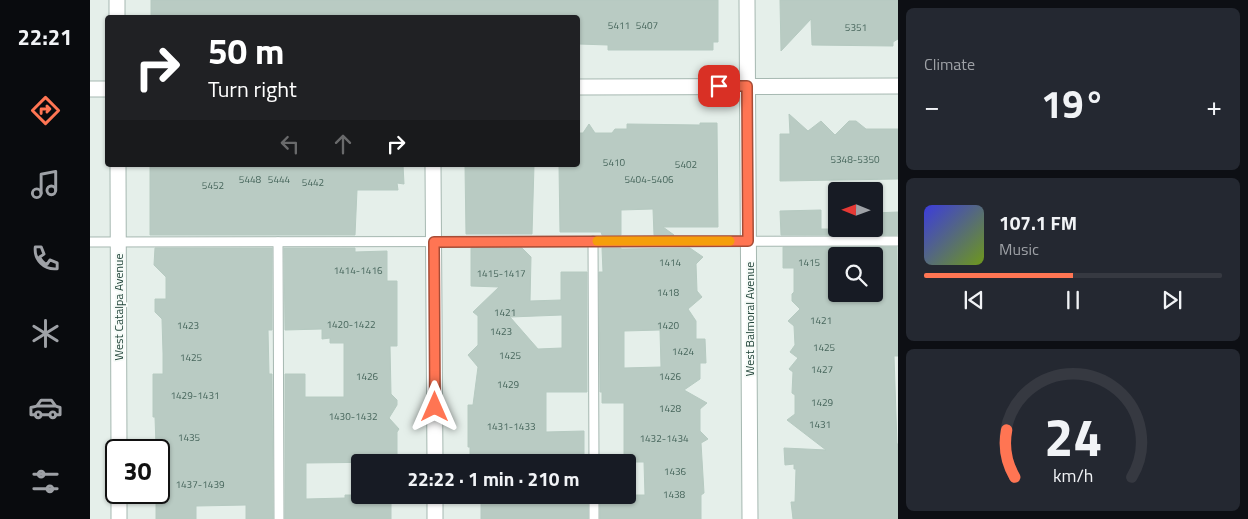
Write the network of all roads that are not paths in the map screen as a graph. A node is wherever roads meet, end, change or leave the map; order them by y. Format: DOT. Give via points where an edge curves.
graph roads {
  1 [pos="117,0"];
  2 [pos="747,0"];
  3 [pos="117,15"];
  4 [pos="747,86"];
  5 [pos="898,86"];
  6 [pos="580,87"];
  7 [pos="90,89"];
  8 [pos="105,89"];
  9 [pos="118,167"];
  10 [pos="433,167"];
  11 [pos="592,241"];
  12 [pos="748,241"];
  13 [pos="898,241"];
  14 [pos="90,242"];
  15 [pos="118,242"];
  16 [pos="278,242"];
  17 [pos="434,242"];
  18 [pos="119,439"];
  19 [pos="435,454"];
  20 [pos="594,454"];
  21 [pos="119,504"];
  22 [pos="435,504"];
  23 [pos="594,504"];
  24 [pos="119,519"];
  25 [pos="279,519"];
  26 [pos="435,519"];
  27 [pos="594,519"];
  28 [pos="750,519"];
  1 -- 3 [label="street"];
  2 -- 4 [label="street, West Balmoral Avenue"];
  4 -- 5 [label="street"];
  4 -- 6 [label="street"];
  4 -- 12 [label="street, West Balmoral Avenue"];
  7 -- 8 [label="street"];
  9 -- 15 [label="street, West Catalpa Avenue"];
  10 -- 17 [label="street"];
  11 -- 12 [label="lane"];
  11 -- 17 [label="lane"];
  11 -- 20 [label="lane"];
  12 -- 13 [label="lane"];
  12 -- 28 [label="street, West Balmoral Avenue"];
  14 -- 15 [label="lane"];
  15 -- 16 [label="lane"];
  15 -- 18 [label="street, West Catalpa Avenue"];
  16 -- 17 [label="lane"];
  16 -- 25 [label="lane"];
  17 -- 19 [label="street"];
  21 -- 24 [label="street"];
  22 -- 26 [label="street"];
  23 -- 27 [label="lane"];
}
